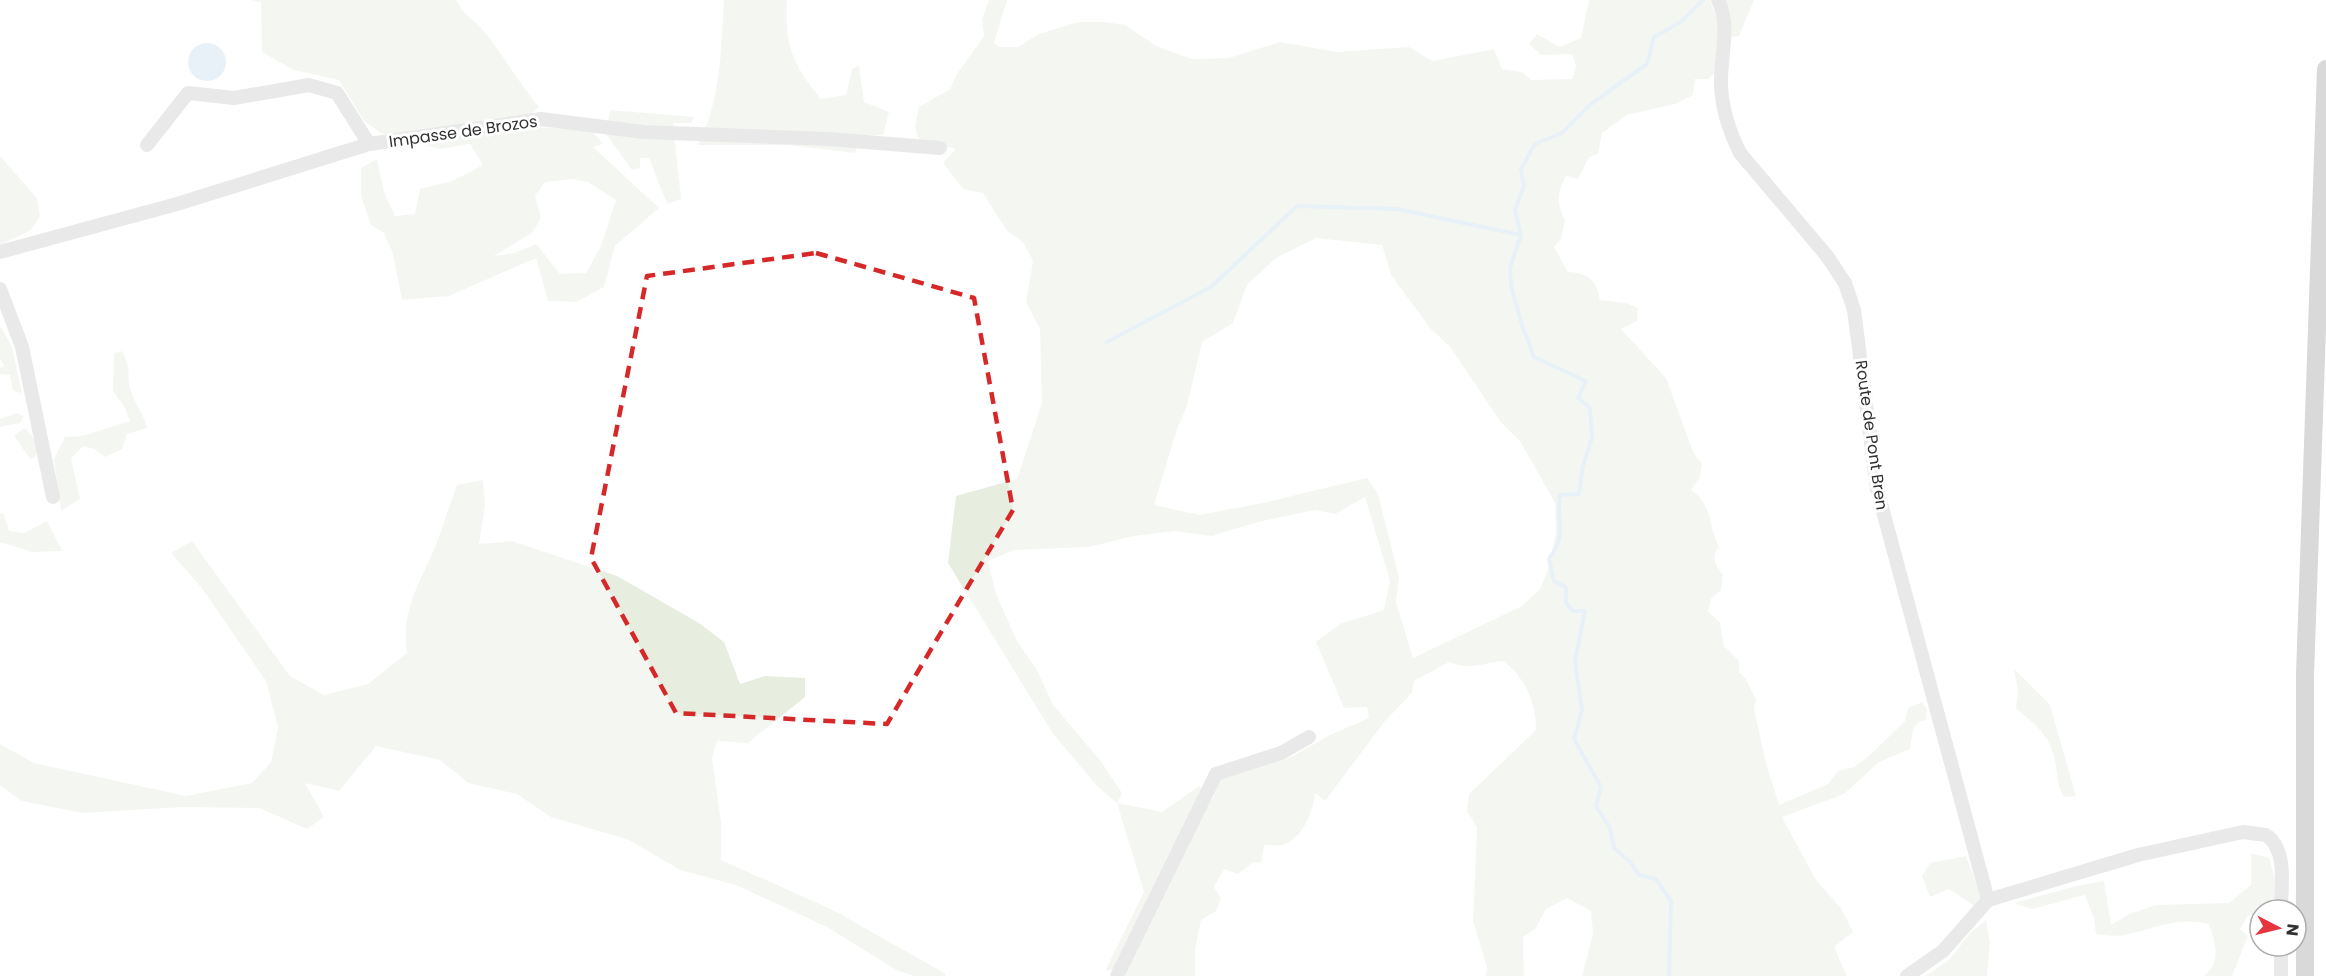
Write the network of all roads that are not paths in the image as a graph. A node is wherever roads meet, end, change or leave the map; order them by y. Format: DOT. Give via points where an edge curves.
graph roads {
  1 [pos="1718,0"];
  2 [pos="2326,69"];
  3 [pos="369,144"];
  4 [pos="147,145"];
  5 [pos="940,148"];
  6 [pos="0,252"];
  7 [pos="0,289"];
  8 [pos="53,496"];
  9 [pos="1309,737"];
  10 [pos="2281,898"];
  11 [pos="1988,900"];
  12 [pos="2281,958"];
  13 [pos="1117,976"];
  14 [pos="1907,976"];
  15 [pos="2281,976"];
  16 [pos="2305,976"];
  1 -- 11 [label="street, Route de Pont Bren" via="1724,33 1723,108 1732,138 1740,153 1827,256 1845,284 1854,310 1879,497"];
  2 -- 16 [label="main road" via="2305,675"];
  3 -- 4 [label="street" via="337,93 309,86 234,98 188,93"];
  3 -- 5 [label="street, Impasse de Brozos" via="540,119 643,132"];
  3 -- 6 [label="street, Impasse de Brozos" via="177,204"];
  7 -- 8 [label="street" via="22,347"];
  9 -- 13 [label="street" via="1281,753 1216,774"];
  10 -- 11 [label="street" via="2281,874 2273,839 2258,832 2243,832 2138,855"];
  11 -- 14 [label="street" via="1943,951"];
  12 -- 15 [label="street"];
}
